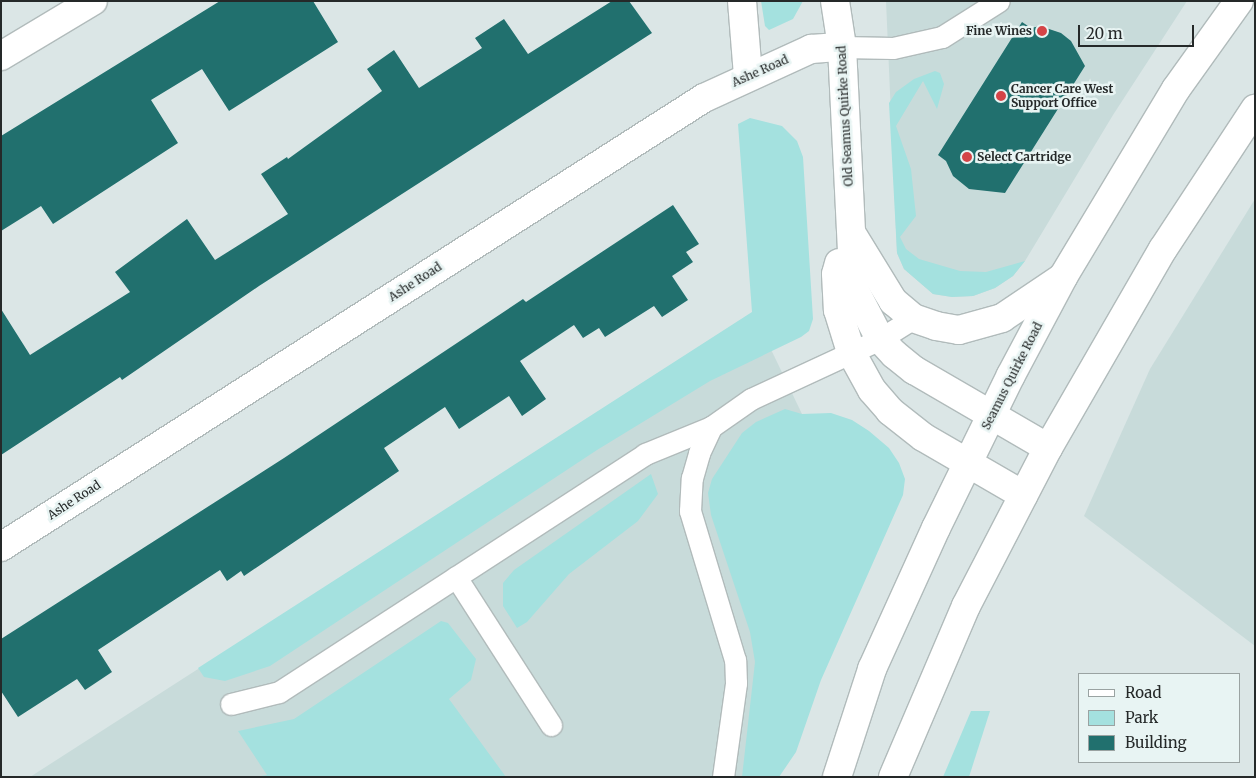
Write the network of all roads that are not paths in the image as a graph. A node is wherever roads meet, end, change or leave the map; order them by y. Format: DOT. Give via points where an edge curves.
graph roads {
  1 [pos="93,1"];
  2 [pos="742,1"];
  3 [pos="835,1"];
  4 [pos="999,1"];
  5 [pos="1239,1"];
  6 [pos="842,47"];
  7 [pos="1,56"];
  8 [pos="748,76"];
  9 [pos="1255,109"];
  10 [pos="850,230"];
  11 [pos="1063,276"];
  12 [pos="913,318"];
  13 [pos="880,339"];
  14 [pos="851,352"];
  15 [pos="990,416"];
  16 [pos="711,427"];
  17 [pos="1048,448"];
  18 [pos="967,464"];
  19 [pos="1023,495"];
  20 [pos="1,547"];
  21 [pos="456,577"];
  22 [pos="232,704"];
  23 [pos="551,725"];
  24 [pos="723,777"];
  25 [pos="837,777"];
  26 [pos="893,777"];
  1 -- 7 [label="street"];
  2 -- 8 [label="street"];
  3 -- 6 [label="street, Old Seamus Quirke Road"];
  4 -- 6 [label="lane" via="942,37 893,48"];
  5 -- 11 [label="street, Seamus Quirke Road" via="1176,89"];
  6 -- 8 [label="street, Ashe Road" via="811,49"];
  6 -- 10 [label="street, Old Seamus Quirke Road"];
  8 -- 20 [label="street, Ashe Road" via="654,129"];
  9 -- 17 [label="street" via="1163,250"];
  10 -- 12 [label="street, Old Seamus Quirke Road" via="893,301"];
  10 -- 13 [label="street, Old Seamus Quirke Road" via="854,289"];
  10 -- 14 [label="street, Old Seamus Quirke Road" via="836,274 838,310"];
  11 -- 12 [label="street, Old Seamus Quirke Road" via="1002,318 977,326 959,330"];
  11 -- 15 [label="street, Seamus Quirke Road"];
  12 -- 13 [label="lane"];
  13 -- 14 [label="lane"];
  13 -- 15 [label="street, Old Seamus Quirke Road" via="914,370"];
  14 -- 16 [label="lane" via="751,399"];
  14 -- 18 [label="street, Old Seamus Quirke Road" via="872,390 890,411 923,437"];
  15 -- 17 [label="street, Old Seamus Quirke Road"];
  15 -- 18 [label="street, Seamus Quirke Road"];
  16 -- 21 [label="lane" via="645,454"];
  16 -- 24 [label="lane" via="692,478 690,511 735,660 736,683"];
  17 -- 19 [label="street"];
  18 -- 19 [label="street, Old Seamus Quirke Road"];
  18 -- 25 [label="street, Seamus Quirke Road" via="872,670"];
  19 -- 26 [label="street" via="966,606"];
  21 -- 22 [label="lane" via="278,692"];
  21 -- 23 [label="lane"];
}
